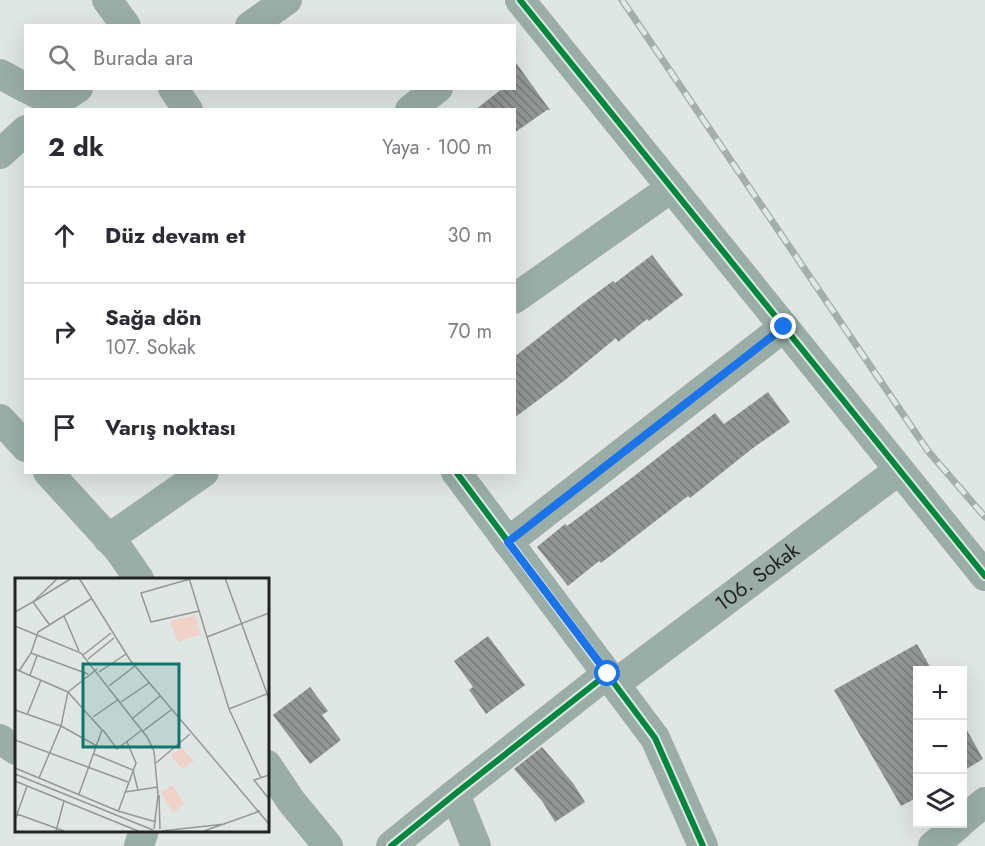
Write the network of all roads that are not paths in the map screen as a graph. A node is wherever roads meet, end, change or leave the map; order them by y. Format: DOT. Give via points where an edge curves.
graph roads {
  1 [pos="107,0"];
  2 [pos="288,0"];
  3 [pos="523,16"];
  4 [pos="125,24"];
  5 [pos="253,24"];
  6 [pos="0,74"];
  7 [pos="24,87"];
  8 [pos="32,90"];
  9 [pos="174,90"];
  10 [pos="435,90"];
  11 [pos="60,100"];
  12 [pos="187,108"];
  13 [pos="413,108"];
  14 [pos="24,132"];
  15 [pos="0,154"];
  16 [pos="671,188"];
  17 [pos="516,298"];
  18 [pos="784,327"];
  19 [pos="0,419"];
  20 [pos="24,445"];
  21 [pos="899,470"];
  22 [pos="50,474"];
  23 [pos="201,474"];
  24 [pos="457,474"];
  25 [pos="108,539"];
  26 [pos="508,542"];
  27 [pos="985,576"];
  28 [pos="138,578"];
  29 [pos="611,679"];
  30 [pos="0,739"];
  31 [pos="15,749"];
  32 [pos="268,766"];
  33 [pos="455,794"];
  34 [pos="985,802"];
  35 [pos="967,817"];
  36 [pos="954,828"];
  37 [pos="328,846"];
  38 [pos="391,846"];
  39 [pos="476,846"];
  40 [pos="703,846"];
  41 [pos="933,846"];
  1 -- 4 [label="street"];
  2 -- 5 [label="street"];
  3 -- 16 [label="street"];
  6 -- 7 [label="street"];
  8 -- 11 [label="street"];
  9 -- 12 [label="street"];
  10 -- 13 [label="street"];
  14 -- 15 [label="street"];
  16 -- 17 [label="street"];
  16 -- 18 [label="street"];
  18 -- 21 [label="street"];
  18 -- 26 [label="street"];
  19 -- 20 [label="street"];
  21 -- 27 [label="street"];
  21 -- 29 [label="street, 106. Sokak"];
  22 -- 25 [label="street"];
  23 -- 25 [label="street"];
  24 -- 26 [label="street"];
  25 -- 28 [label="street"];
  26 -- 29 [label="street"];
  29 -- 33 [label="street, 106. Sokak"];
  29 -- 40 [label="street" via="656,738"];
  30 -- 31 [label="street"];
  32 -- 37 [label="street"];
  33 -- 38 [label="street, 106. Sokak"];
  33 -- 39 [label="street"];
  34 -- 35 [label="street"];
  36 -- 41 [label="street"];
}
